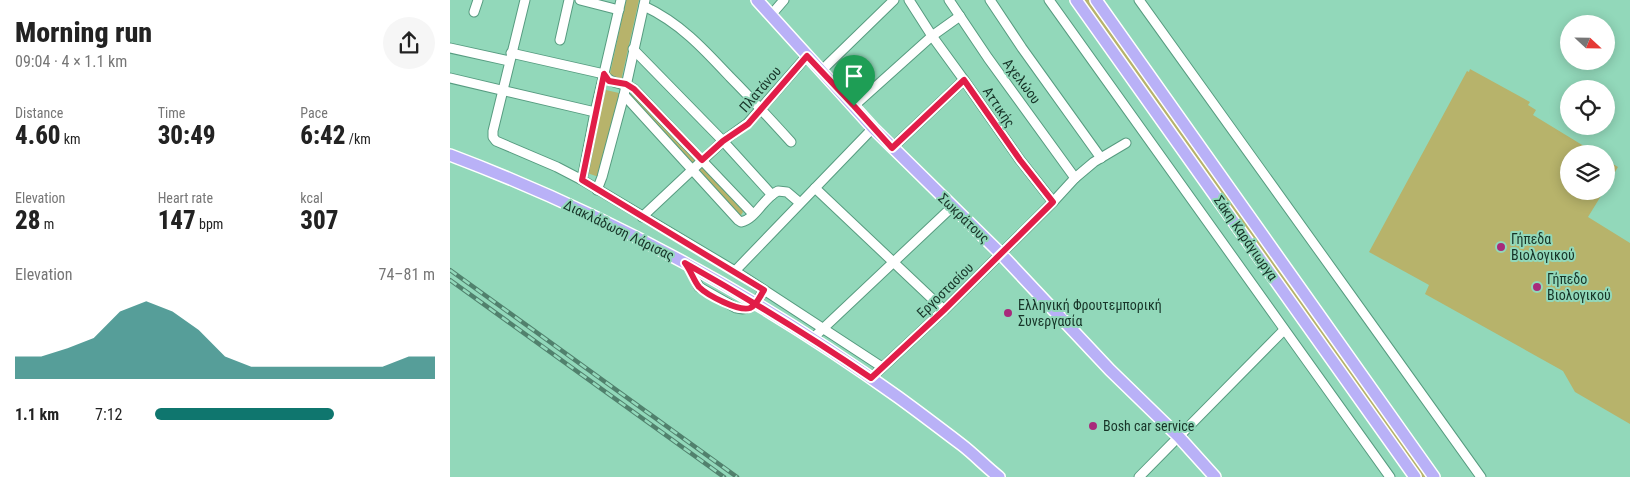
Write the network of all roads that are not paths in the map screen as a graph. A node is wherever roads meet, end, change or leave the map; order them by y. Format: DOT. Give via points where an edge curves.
graph roads {
  1 [pos="478,0"];
  2 [pos="525,0"];
  3 [pos="569,0"];
  4 [pos="580,0"];
  5 [pos="621,0"];
  6 [pos="757,0"];
  7 [pos="784,0"];
  8 [pos="894,0"];
  9 [pos="909,0"];
  10 [pos="949,0"];
  11 [pos="990,0"];
  12 [pos="1049,0"];
  13 [pos="1076,0"];
  14 [pos="1096,0"];
  15 [pos="1139,0"];
  16 [pos="644,3"];
  17 [pos="618,10"];
  18 [pos="474,12"];
  19 [pos="771,15"];
  20 [pos="960,16"];
  21 [pos="932,36"];
  22 [pos="560,40"];
  23 [pos="450,48"];
  24 [pos="633,50"];
  25 [pos="807,56"];
  26 [pos="510,57"];
  27 [pos="821,71"];
  28 [pos="604,74"];
  29 [pos="450,78"];
  30 [pos="964,80"];
  31 [pos="626,84"];
  32 [pos="504,90"];
  33 [pos="624,95"];
  34 [pos="854,106"];
  35 [pos="761,110"];
  36 [pos="595,112"];
  37 [pos="873,128"];
  38 [pos="723,141"];
  39 [pos="791,142"];
  40 [pos="1126,143"];
  41 [pos="892,148"];
  42 [pos="450,155"];
  43 [pos="1101,158"];
  44 [pos="702,160"];
  45 [pos="692,170"];
  46 [pos="1075,178"];
  47 [pos="582,180"];
  48 [pos="815,188"];
  49 [pos="597,190"];
  50 [pos="772,195"];
  51 [pos="1053,202"];
  52 [pos="800,203"];
  53 [pos="952,207"];
  54 [pos="753,214"];
  55 [pos="642,216"];
  56 [pos="1001,254"];
  57 [pos="894,262"];
  58 [pos="735,271"];
  59 [pos="764,290"];
  60 [pos="756,304"];
  61 [pos="944,310"];
  62 [pos="824,328"];
  63 [pos="1284,330"];
  64 [pos="812,339"];
  65 [pos="882,367"];
  66 [pos="871,378"];
  67 [pos="1179,437"];
  68 [pos="999,477"];
  69 [pos="1139,477"];
  70 [pos="1215,477"];
  71 [pos="1390,477"];
  72 [pos="1415,477"];
  73 [pos="1434,477"];
  74 [pos="1481,477"];
  1 -- 18 [label="street"];
  2 -- 26 [label="street"];
  3 -- 22 [label="street"];
  4 -- 17 [label="street"];
  5 -- 17 [label="street"];
  6 -- 19 [label="main road, Σωκράτους"];
  7 -- 19 [label="street"];
  8 -- 27 [label="street"];
  9 -- 21 [label="street, Αττικής"];
  10 -- 20 [label="street, Αχελώου"];
  11 -- 43 [label="street"];
  12 -- 63 [label="street"];
  13 -- 72 [label="main road, Σάκη Καράγιωργα"];
  14 -- 73 [label="main road, Σάκη Καράγιωργα"];
  15 -- 74 [label="street"];
  16 -- 24 [label="street"];
  16 -- 35 [label="street" via="683,30"];
  17 -- 28 [label="street"];
  19 -- 25 [label="main road, Σωκράτους"];
  20 -- 21 [label="street"];
  20 -- 46 [label="street, Αχελώου"];
  21 -- 30 [label="street, Αττικής"];
  21 -- 34 [label="street"];
  23 -- 26 [label="street"];
  24 -- 31 [label="street"];
  24 -- 38 [label="street"];
  25 -- 27 [label="main road, Σωκράτους"];
  25 -- 35 [label="street, Πλατάνου"];
  26 -- 28 [label="street"];
  26 -- 32 [label="street"];
  27 -- 34 [label="main road, Σωκράτους"];
  28 -- 31 [label="street" via="609,81"];
  28 -- 36 [label="street"];
  29 -- 32 [label="street"];
  30 -- 41 [label="street"];
  30 -- 51 [label="street, Αττικής"];
  31 -- 33 [label="street"];
  31 -- 44 [label="street"];
  32 -- 36 [label="street"];
  32 -- 47 [label="street" via="493,131 496,142"];
  33 -- 45 [label="street"];
  33 -- 49 [label="street"];
  34 -- 37 [label="main road, Σωκράτους"];
  35 -- 38 [label="street, Πλατάνου"];
  35 -- 39 [label="street"];
  36 -- 47 [label="street"];
  37 -- 41 [label="main road, Σωκράτους"];
  37 -- 48 [label="street"];
  38 -- 44 [label="street, Πλατάνου"];
  38 -- 50 [label="street"];
  40 -- 43 [label="street, Εργοστασίου"];
  41 -- 53 [label="main road, Σωκράτους"];
  42 -- 60 [label="main road, Διακλάδωση Λάρισας" via="571,206 685,263"];
  43 -- 46 [label="street, Εργοστασίου"];
  44 -- 45 [label="street, Πλατάνου"];
  44 -- 54 [label="street"];
  45 -- 54 [label="street" via="735,218 741,222"];
  45 -- 55 [label="street, Πλατάνου"];
  46 -- 51 [label="street, Εργοστασίου"];
  47 -- 49 [label="street"];
  48 -- 52 [label="street"];
  48 -- 57 [label="street"];
  49 -- 55 [label="street"];
  50 -- 52 [label="street" via="778,191 787,192"];
  50 -- 54 [label="street"];
  51 -- 56 [label="street, Εργοστασίου"];
  52 -- 58 [label="street"];
  53 -- 56 [label="main road, Σωκράτους"];
  53 -- 57 [label="street"];
  55 -- 58 [label="street"];
  56 -- 61 [label="street, Εργοστασίου"];
  56 -- 67 [label="main road, Σωκράτους" via="1110,370"];
  57 -- 61 [label="street"];
  57 -- 62 [label="street"];
  58 -- 59 [label="street"];
  59 -- 60 [label="street"];
  59 -- 62 [label="street"];
  60 -- 64 [label="main road, Διακλάδωση Λάρισας"];
  61 -- 65 [label="street, Εργοστασίου"];
  62 -- 64 [label="street"];
  62 -- 65 [label="street"];
  63 -- 67 [label="street"];
  63 -- 71 [label="street"];
  64 -- 66 [label="main road, Διακλάδωση Λάρισας"];
  65 -- 66 [label="street, Εργοστασίου"];
  66 -- 68 [label="main road, Διακλάδωση Λάρισας"];
  67 -- 69 [label="street"];
  67 -- 70 [label="main road, Σωκράτους"];
}
